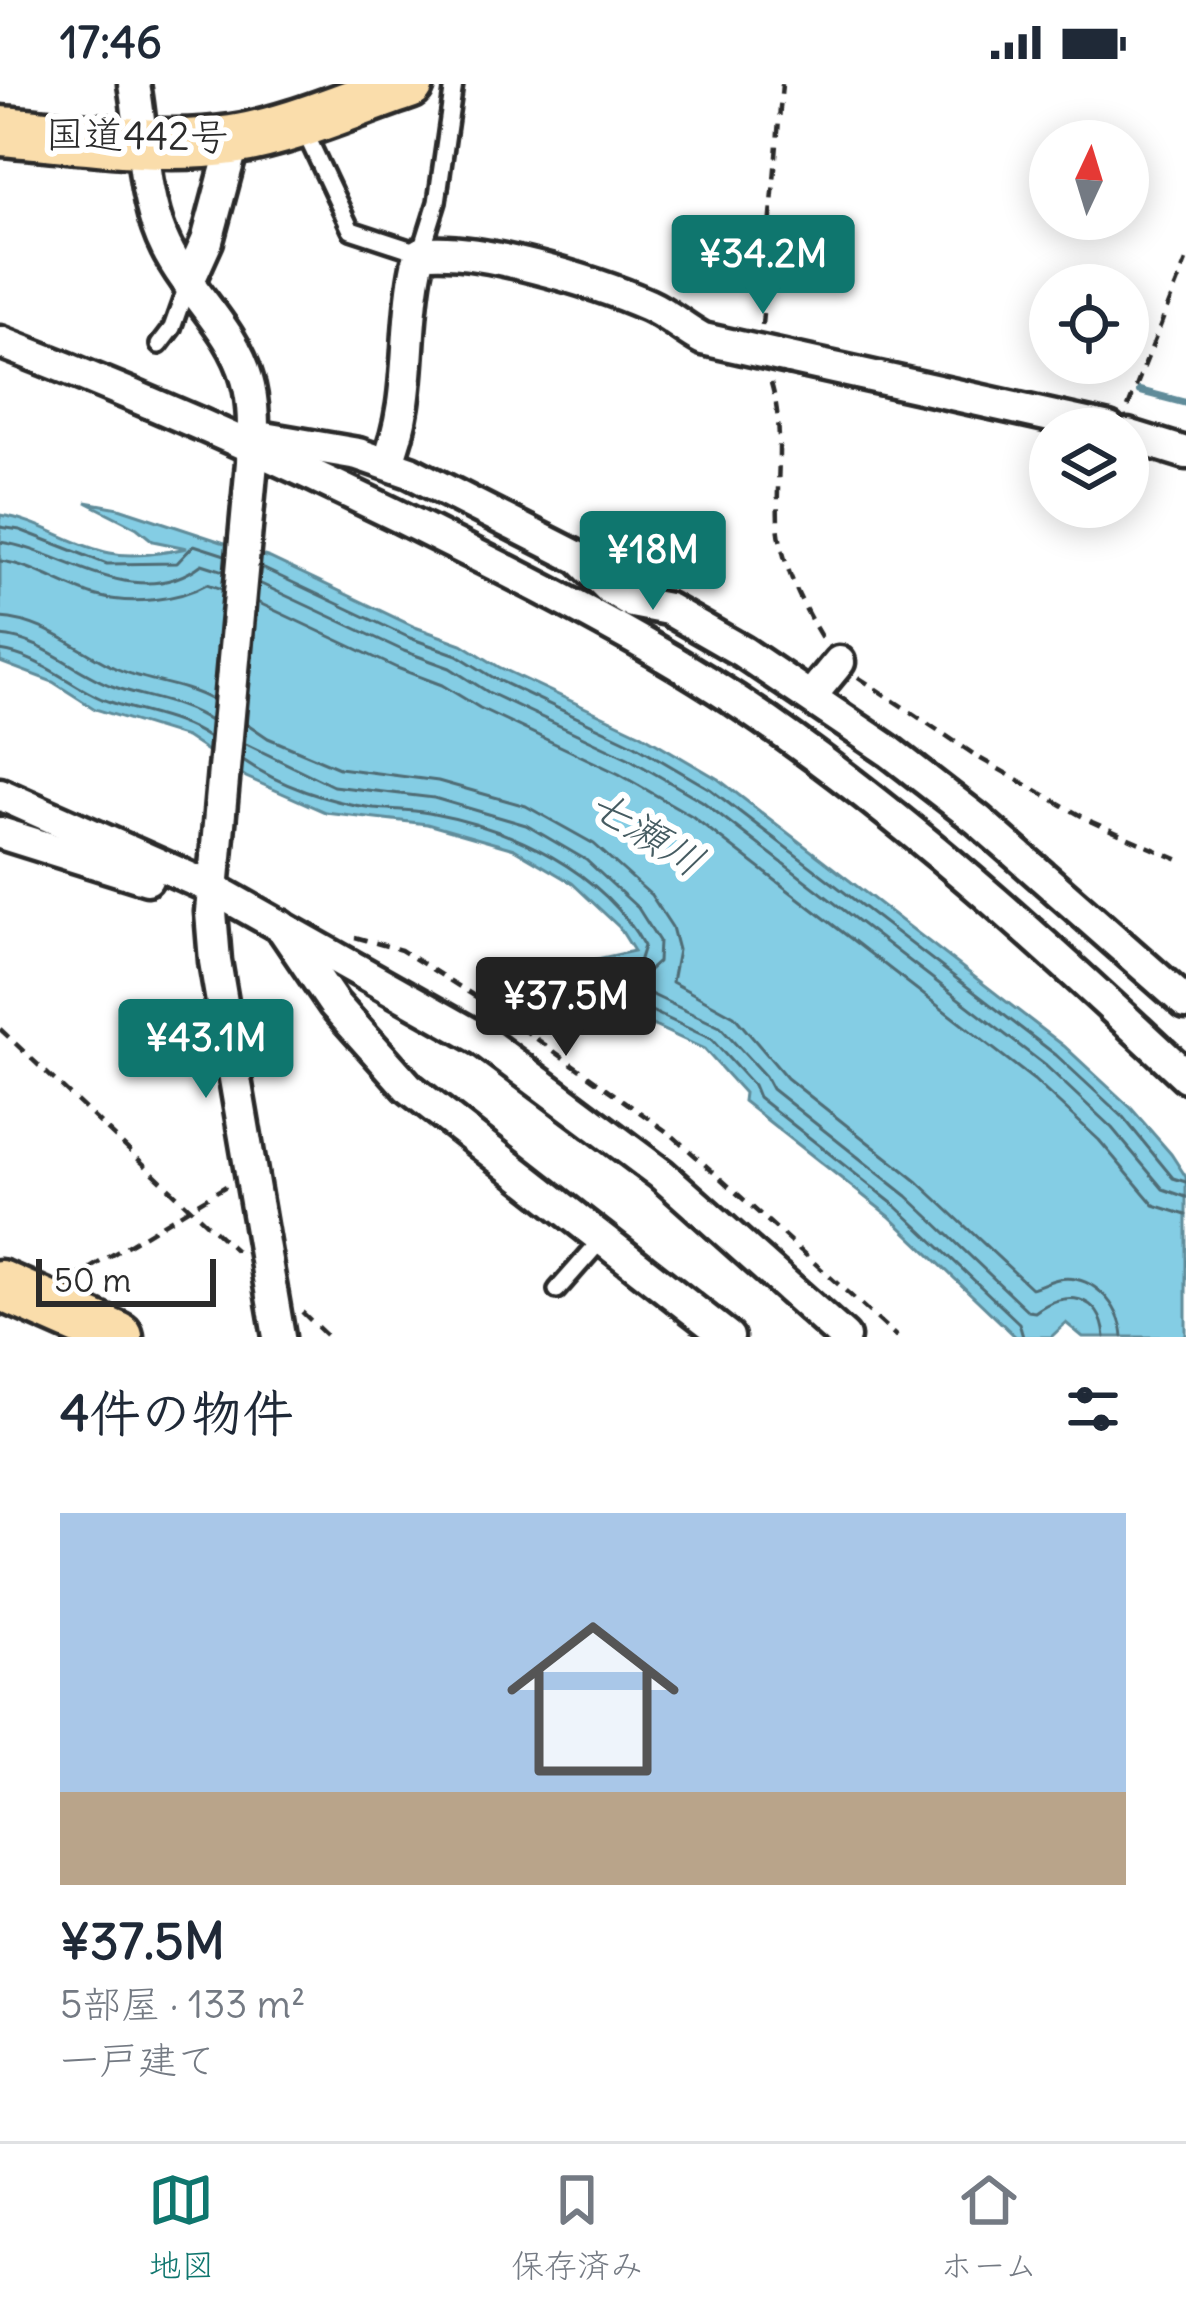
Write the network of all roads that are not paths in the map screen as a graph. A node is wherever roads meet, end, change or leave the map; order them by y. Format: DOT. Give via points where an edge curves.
graph roads {
  1 [pos="134,84"];
  2 [pos="409,84"];
  3 [pos="454,84"];
  4 [pos="299,120"];
  5 [pos="0,131"];
  6 [pos="142,140"];
  7 [pos="234,140"];
  8 [pos="421,253"];
  9 [pos="188,283"];
  10 [pos="0,342"];
  11 [pos="158,345"];
  12 [pos="1037,408"];
  13 [pos="1149,436"];
  14 [pos="252,449"];
  15 [pos="1186,453"];
  16 [pos="387,463"];
  17 [pos="839,662"];
  18 [pos="811,697"];
  19 [pos="0,794"];
  20 [pos="0,832"];
  21 [pos="213,875"];
  22 [pos="279,923"];
  23 [pos="1186,1003"];
  24 [pos="1186,1076"];
  25 [pos="602,1239"];
  26 [pos="556,1291"];
  27 [pos="18,1293"];
  28 [pos="118,1337"];
  29 [pos="279,1337"];
  30 [pos="728,1337"];
  31 [pos="844,1337"];
  1 -- 6 [label="street"];
  2 -- 4 [label="highway, 国道442号"];
  3 -- 8 [label="lane"];
  4 -- 7 [label="highway, 国道442号"];
  4 -- 8 [label="lane" via="351,230"];
  5 -- 6 [label="highway, 国道442号"];
  6 -- 7 [label="highway, 国道442号"];
  6 -- 9 [label="street" via="155,218"];
  7 -- 9 [label="street"];
  8 -- 12 [label="street" via="557,275 648,305 704,340"];
  8 -- 16 [label="street" via="402,410"];
  9 -- 11 [label="lane"];
  9 -- 14 [label="street" via="242,364"];
  10 -- 14 [label="street"];
  13 -- 15 [label="street"];
  14 -- 16 [label="street"];
  14 -- 21 [label="street"];
  14 -- 24 [label="street" via="532,583 759,716 958,868"];
  16 -- 18 [label="street" via="579,558 632,602 675,612"];
  17 -- 18 [label="street"];
  18 -- 23 [label="street" via="978,820"];
  19 -- 21 [label="street"];
  20 -- 21 [label="street" via="143,878"];
  21 -- 22 [label="street"];
  21 -- 29 [label="street" via="215,961"];
  22 -- 25 [label="street" via="391,1070"];
  22 -- 31 [label="street" via="539,1080 661,1174"];
  25 -- 26 [label="lane"];
  25 -- 30 [label="street"];
  27 -- 28 [label="highway"];
}
